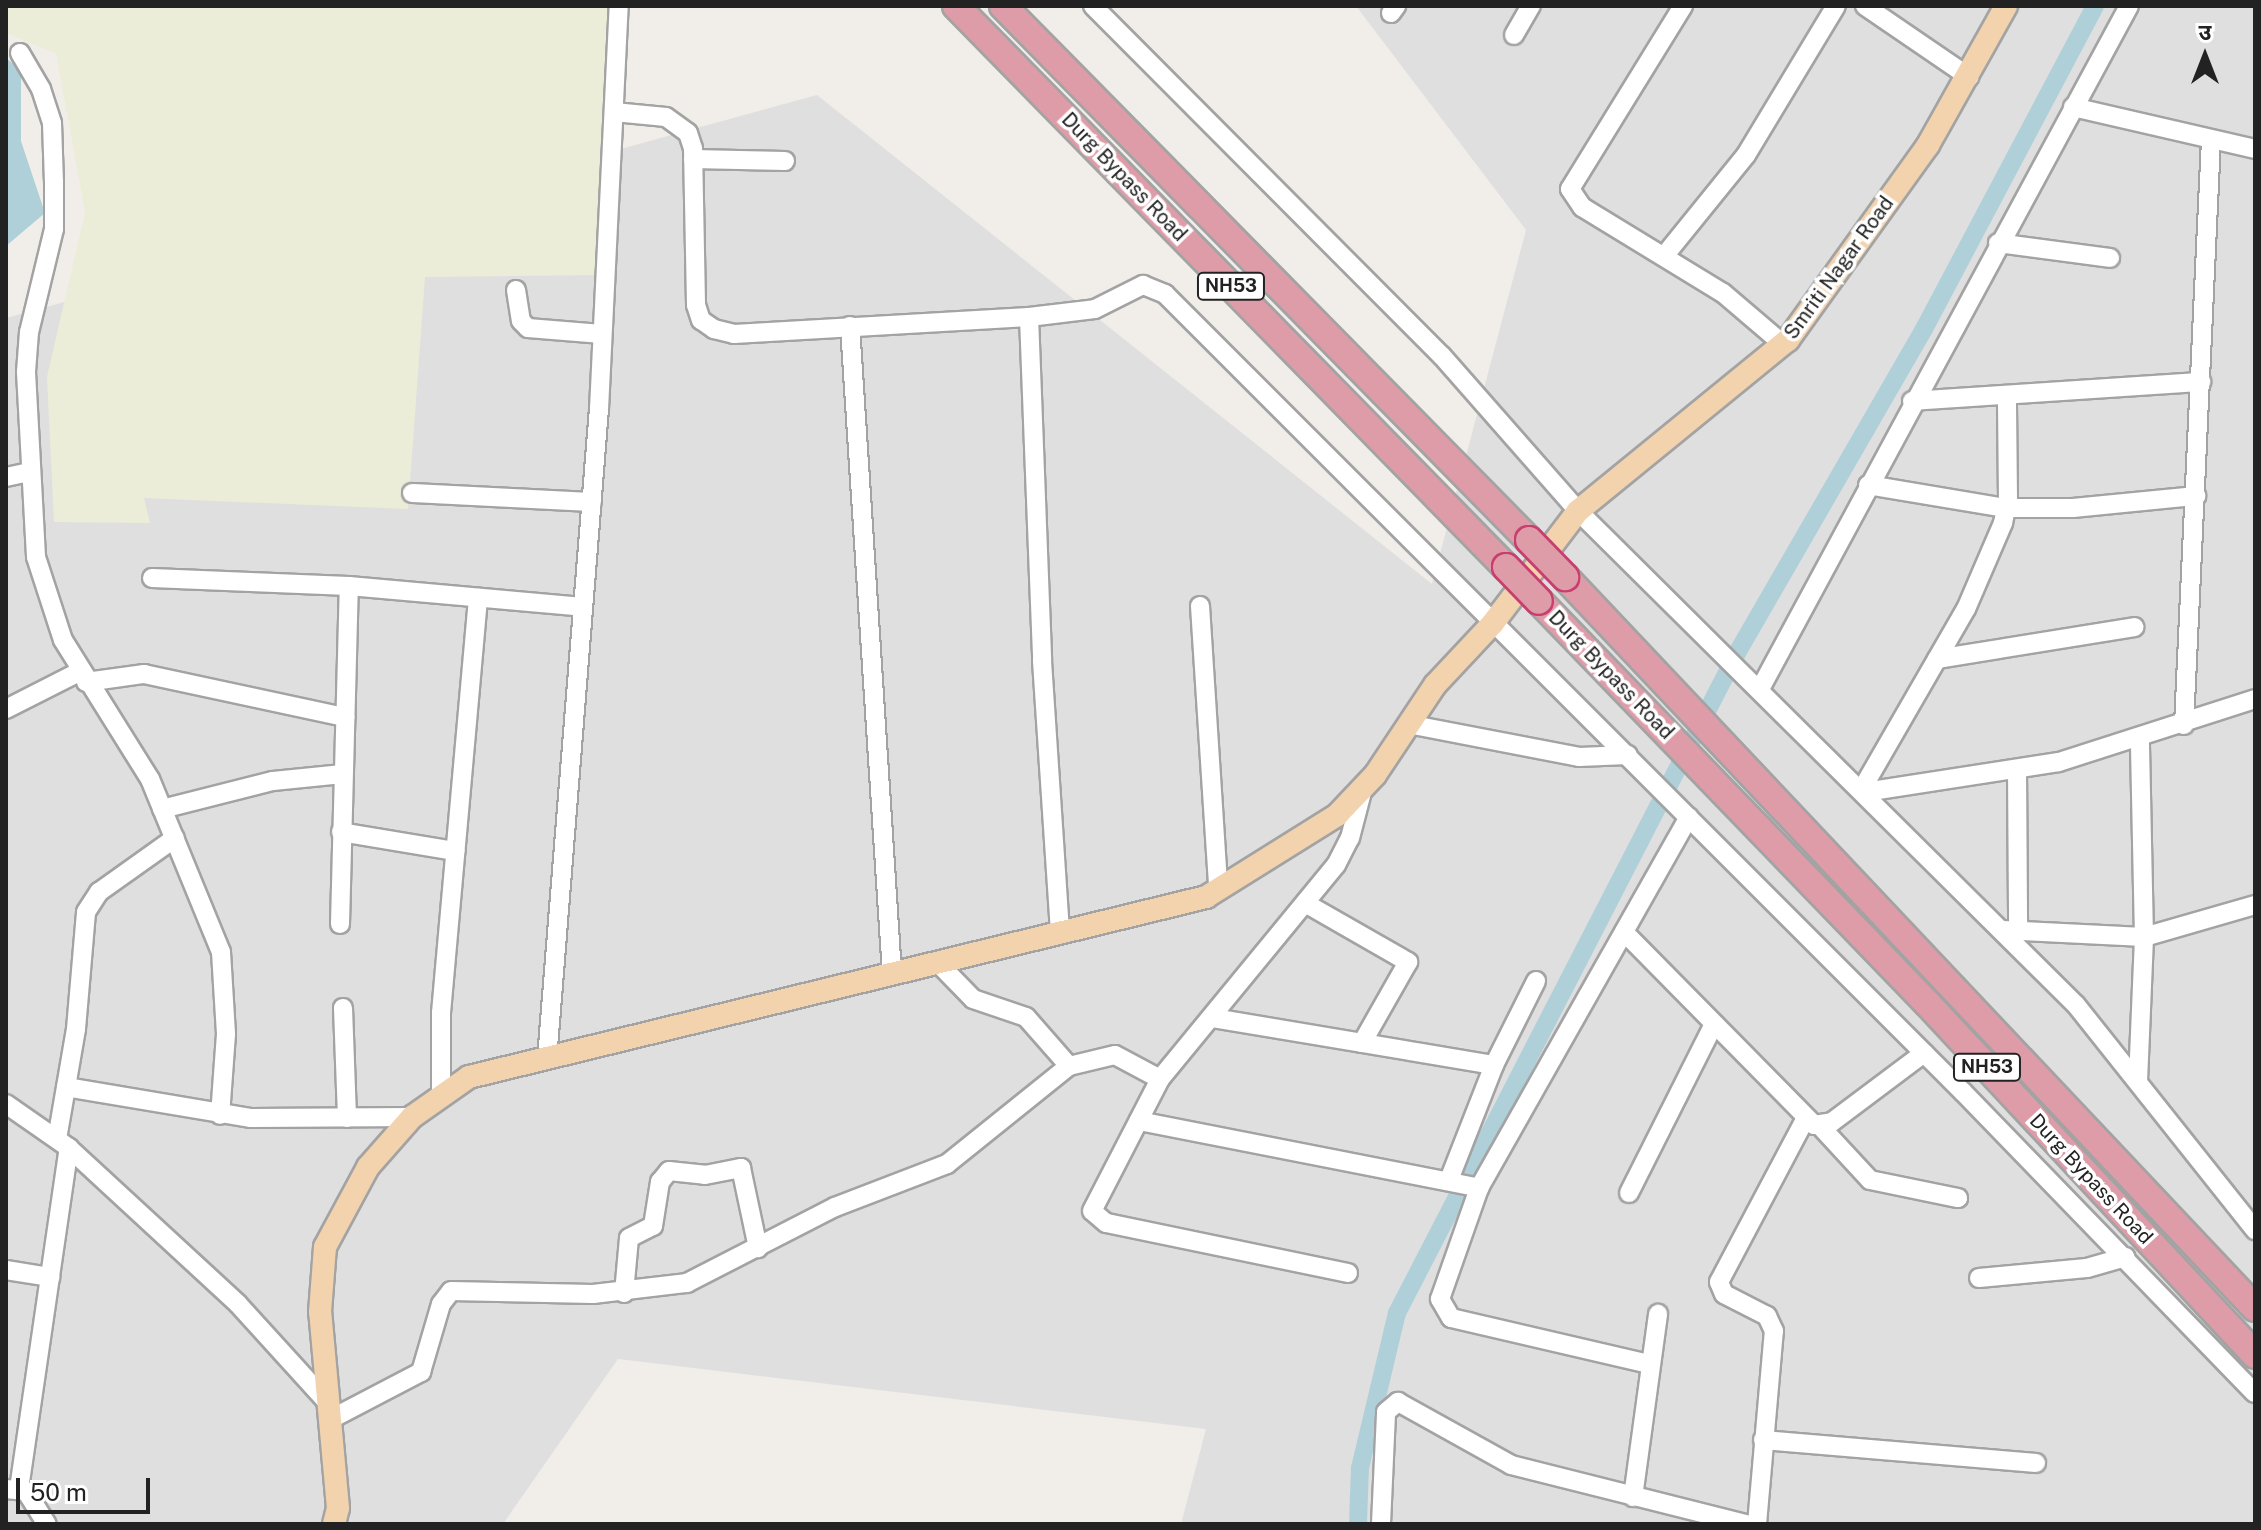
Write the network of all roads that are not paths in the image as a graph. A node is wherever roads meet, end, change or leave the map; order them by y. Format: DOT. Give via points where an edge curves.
graph roads {
  1 [pos="619,6"];
  2 [pos="956,6"];
  3 [pos="1003,6"];
  4 [pos="1093,6"];
  5 [pos="1531,6"];
  6 [pos="1683,6"];
  7 [pos="1836,6"];
  8 [pos="1865,6"];
  9 [pos="2006,6"];
  10 [pos="2129,6"];
  11 [pos="1514,35"];
  12 [pos="20,53"];
  13 [pos="1969,77"];
  14 [pos="2073,107"];
  15 [pos="614,112"];
  16 [pos="2211,140"];
  17 [pos="2255,149"];
  18 [pos="693,159"];
  19 [pos="785,161"];
  20 [pos="1998,243"];
  21 [pos="1665,255"];
  22 [pos="2110,258"];
  23 [pos="516,290"];
  24 [pos="1029,317"];
  25 [pos="850,326"];
  26 [pos="602,334"];
  27 [pos="1783,344"];
  28 [pos="2201,382"];
  29 [pos="2007,397"];
  30 [pos="1912,401"];
  31 [pos="30,472"];
  32 [pos="6,477"];
  33 [pos="1868,485"];
  34 [pos="412,493"];
  35 [pos="2196,496"];
  36 [pos="592,502"];
  37 [pos="2006,508"];
  38 [pos="1578,511"];
  39 [pos="152,578"];
  40 [pos="349,586"];
  41 [pos="478,598"];
  42 [pos="1200,606"];
  43 [pos="583,607"];
  44 [pos="1493,623"];
  45 [pos="2134,627"];
  46 [pos="1937,659"];
  47 [pos="82,677"];
  48 [pos="1760,689"];
  49 [pos="2255,699"];
  50 [pos="6,709"];
  51 [pos="345,717"];
  52 [pos="1408,724"];
  53 [pos="2184,725"];
  54 [pos="2140,738"];
  55 [pos="1628,755"];
  56 [pos="2017,769"];
  57 [pos="343,774"];
  58 [pos="1363,788"];
  59 [pos="1863,791"];
  60 [pos="162,809"];
  61 [pos="1689,817"];
  62 [pos="341,832"];
  63 [pos="175,838"];
  64 [pos="455,851"];
  65 [pos="1218,888"];
  66 [pos="1305,903"];
  67 [pos="2255,905"];
  68 [pos="340,924"];
  69 [pos="2010,931"];
  70 [pos="1060,932"];
  71 [pos="1624,932"];
  72 [pos="2144,937"];
  73 [pos="938,963"];
  74 [pos="892,974"];
  75 [pos="1536,981"];
  76 [pos="343,1008"];
  77 [pos="1213,1018"];
  78 [pos="1714,1024"];
  79 [pos="1362,1043"];
  80 [pos="1924,1053"];
  81 [pos="547,1059"];
  82 [pos="1494,1065"];
  83 [pos="1069,1066"];
  84 [pos="1160,1079"];
  85 [pos="2138,1081"];
  86 [pos="66,1087"];
  87 [pos="441,1097"];
  88 [pos="6,1104"];
  89 [pos="220,1115"];
  90 [pos="412,1117"];
  91 [pos="347,1118"];
  92 [pos="1139,1121"];
  93 [pos="1813,1122"];
  94 [pos="63,1144"];
  95 [pos="1449,1180"];
  96 [pos="1479,1188"];
  97 [pos="1629,1193"];
  98 [pos="1958,1198"];
  99 [pos="2255,1230"];
  100 [pos="758,1248"];
  101 [pos="2125,1257"];
  102 [pos="6,1270"];
  103 [pos="1348,1273"];
  104 [pos="50,1277"];
  105 [pos="1979,1278"];
  106 [pos="624,1293"];
  107 [pos="2255,1308"];
  108 [pos="1658,1314"];
  109 [pos="2255,1355"];
  110 [pos="1649,1364"];
  111 [pos="2255,1393"];
  112 [pos="330,1412"];
  113 [pos="1763,1440"];
  114 [pos="2036,1463"];
  115 [pos="12,1489"];
  116 [pos="1633,1497"];
  117 [pos="47,1524"];
  118 [pos="334,1524"];
  119 [pos="1381,1524"];
  120 [pos="1745,1524"];
  121 [pos="1757,1524"];
  1 -- 15 [label="street"];
  2 -- 109 [label="highway, Durg Bypass Road / NH53, bridge" via="1659,723"];
  3 -- 107 [label="highway, Durg Bypass Road / NH53, bridge" via="1675,688"];
  4 -- 38 [label="street" via="1442,356"];
  5 -- 11 [label="street"];
  6 -- 21 [label="street" via="1570,189 1582,207"];
  7 -- 21 [label="street" via="1746,155"];
  8 -- 13 [label="street"];
  9 -- 13 [label="main road, Smriti Nagar Road"];
  10 -- 14 [label="street"];
  12 -- 31 [label="street" via="52,123 54,182 54,229 29,332"];
  13 -- 27 [label="main road, Smriti Nagar Road" via="1928,145"];
  14 -- 16 [label="street"];
  14 -- 20 [label="street"];
  15 -- 18 [label="street" via="679,122 688,133"];
  15 -- 26 [label="street"];
  16 -- 17 [label="street"];
  16 -- 28 [label="street"];
  18 -- 19 [label="street"];
  18 -- 25 [label="street" via="696,305 701,320 734,334"];
  20 -- 22 [label="street"];
  20 -- 30 [label="street"];
  21 -- 27 [label="street" via="1723,293"];
  23 -- 26 [label="street" via="521,321 528,328"];
  24 -- 25 [label="street"];
  24 -- 44 [label="street" via="1095,309 1143,285 1165,294"];
  24 -- 70 [label="street" via="1042,661"];
  25 -- 74 [label="street"];
  26 -- 36 [label="street"];
  27 -- 38 [label="main road, Smriti Nagar Road"];
  28 -- 29 [label="street"];
  28 -- 35 [label="street"];
  29 -- 30 [label="street"];
  29 -- 37 [label="street"];
  30 -- 33 [label="street"];
  31 -- 32 [label="street"];
  31 -- 47 [label="street" via="36,557 48,600"];
  33 -- 37 [label="street"];
  33 -- 48 [label="street"];
  34 -- 36 [label="street"];
  35 -- 37 [label="street" via="2073,508"];
  35 -- 53 [label="street"];
  36 -- 43 [label="street"];
  37 -- 46 [label="street" via="1966,609"];
  38 -- 44 [label="main road, Smriti Nagar Road"];
  38 -- 48 [label="street"];
  39 -- 40 [label="street"];
  40 -- 41 [label="street"];
  40 -- 51 [label="street"];
  41 -- 43 [label="street"];
  41 -- 64 [label="street"];
  42 -- 65 [label="street"];
  43 -- 81 [label="street"];
  44 -- 52 [label="main road, Smriti Nagar Road" via="1461,652"];
  44 -- 55 [label="street"];
  45 -- 46 [label="street"];
  46 -- 59 [label="street"];
  47 -- 50 [label="street"];
  47 -- 51 [label="street" via="144,674 244,700"];
  47 -- 60 [label="street" via="150,779"];
  48 -- 59 [label="street"];
  49 -- 53 [label="street"];
  51 -- 57 [label="street"];
  52 -- 55 [label="street" via="1579,757"];
  52 -- 58 [label="main road, Smriti Nagar Road"];
  53 -- 54 [label="street"];
  54 -- 56 [label="street"];
  54 -- 72 [label="street"];
  55 -- 61 [label="street"];
  56 -- 59 [label="street"];
  56 -- 69 [label="street"];
  57 -- 60 [label="street" via="273,781"];
  57 -- 62 [label="street"];
  58 -- 65 [label="main road, Smriti Nagar Road" via="1337,815"];
  58 -- 66 [label="street" via="1344,853"];
  59 -- 69 [label="street"];
  60 -- 63 [label="street"];
  61 -- 71 [label="street"];
  61 -- 80 [label="street"];
  62 -- 64 [label="street"];
  62 -- 68 [label="street"];
  63 -- 86 [label="street" via="99,892 86,912"];
  63 -- 89 [label="street" via="221,952 226,1034"];
  64 -- 87 [label="street" via="441,1013"];
  65 -- 70 [label="main road, Smriti Nagar Road" via="1206,897"];
  66 -- 77 [label="street"];
  66 -- 79 [label="street" via="1408,962"];
  67 -- 72 [label="street"];
  69 -- 72 [label="street"];
  69 -- 85 [label="street"];
  70 -- 73 [label="main road, Smriti Nagar Road"];
  71 -- 78 [label="street"];
  71 -- 96 [label="street"];
  72 -- 85 [label="street"];
  73 -- 74 [label="main road, Smriti Nagar Road"];
  73 -- 83 [label="street" via="973,999 1026,1017"];
  74 -- 81 [label="main road, Smriti Nagar Road"];
  75 -- 82 [label="street"];
  76 -- 91 [label="street"];
  77 -- 79 [label="street"];
  77 -- 84 [label="street"];
  78 -- 93 [label="street"];
  78 -- 97 [label="street"];
  79 -- 82 [label="street"];
  80 -- 93 [label="street"];
  80 -- 101 [label="street"];
  81 -- 87 [label="main road, Smriti Nagar Road" via="469,1077"];
  82 -- 95 [label="street"];
  83 -- 84 [label="street" via="1115,1055"];
  83 -- 100 [label="street" via="947,1164 835,1207"];
  84 -- 92 [label="street"];
  85 -- 99 [label="street"];
  86 -- 89 [label="street"];
  86 -- 94 [label="street"];
  87 -- 90 [label="main road, Smriti Nagar Road"];
  88 -- 94 [label="street"];
  89 -- 91 [label="street"];
  90 -- 91 [label="street"];
  90 -- 112 [label="main road, Smriti Nagar Road" via="368,1167 325,1247 320,1312"];
  92 -- 95 [label="street"];
  92 -- 103 [label="street" via="1092,1204 1098,1219"];
  93 -- 98 [label="street" via="1870,1180"];
  93 -- 113 [label="street" via="1719,1282 1724,1294 1772,1323"];
  94 -- 104 [label="street"];
  94 -- 112 [label="street" via="238,1304"];
  95 -- 96 [label="street"];
  96 -- 110 [label="street" via="1440,1299 1445,1315"];
  100 -- 106 [label="street" via="687,1283"];
  100 -- 106 [label="street" via="741,1168 705,1175 673,1170 660,1182 653,1226 629,1238"];
  101 -- 105 [label="street" via="2087,1268"];
  101 -- 111 [label="street"];
  102 -- 104 [label="street"];
  104 -- 115 [label="street"];
  106 -- 112 [label="street" via="451,1291 441,1304 421,1372"];
  108 -- 110 [label="street"];
  110 -- 116 [label="street"];
  112 -- 118 [label="main road, Smriti Nagar Road" via="338,1508"];
  113 -- 114 [label="street"];
  113 -- 121 [label="street"];
  115 -- 117 [label="street" via="32,1497"];
  116 -- 119 [label="street" via="1511,1465 1398,1402 1386,1412"];
  116 -- 120 [label="street"];
}
